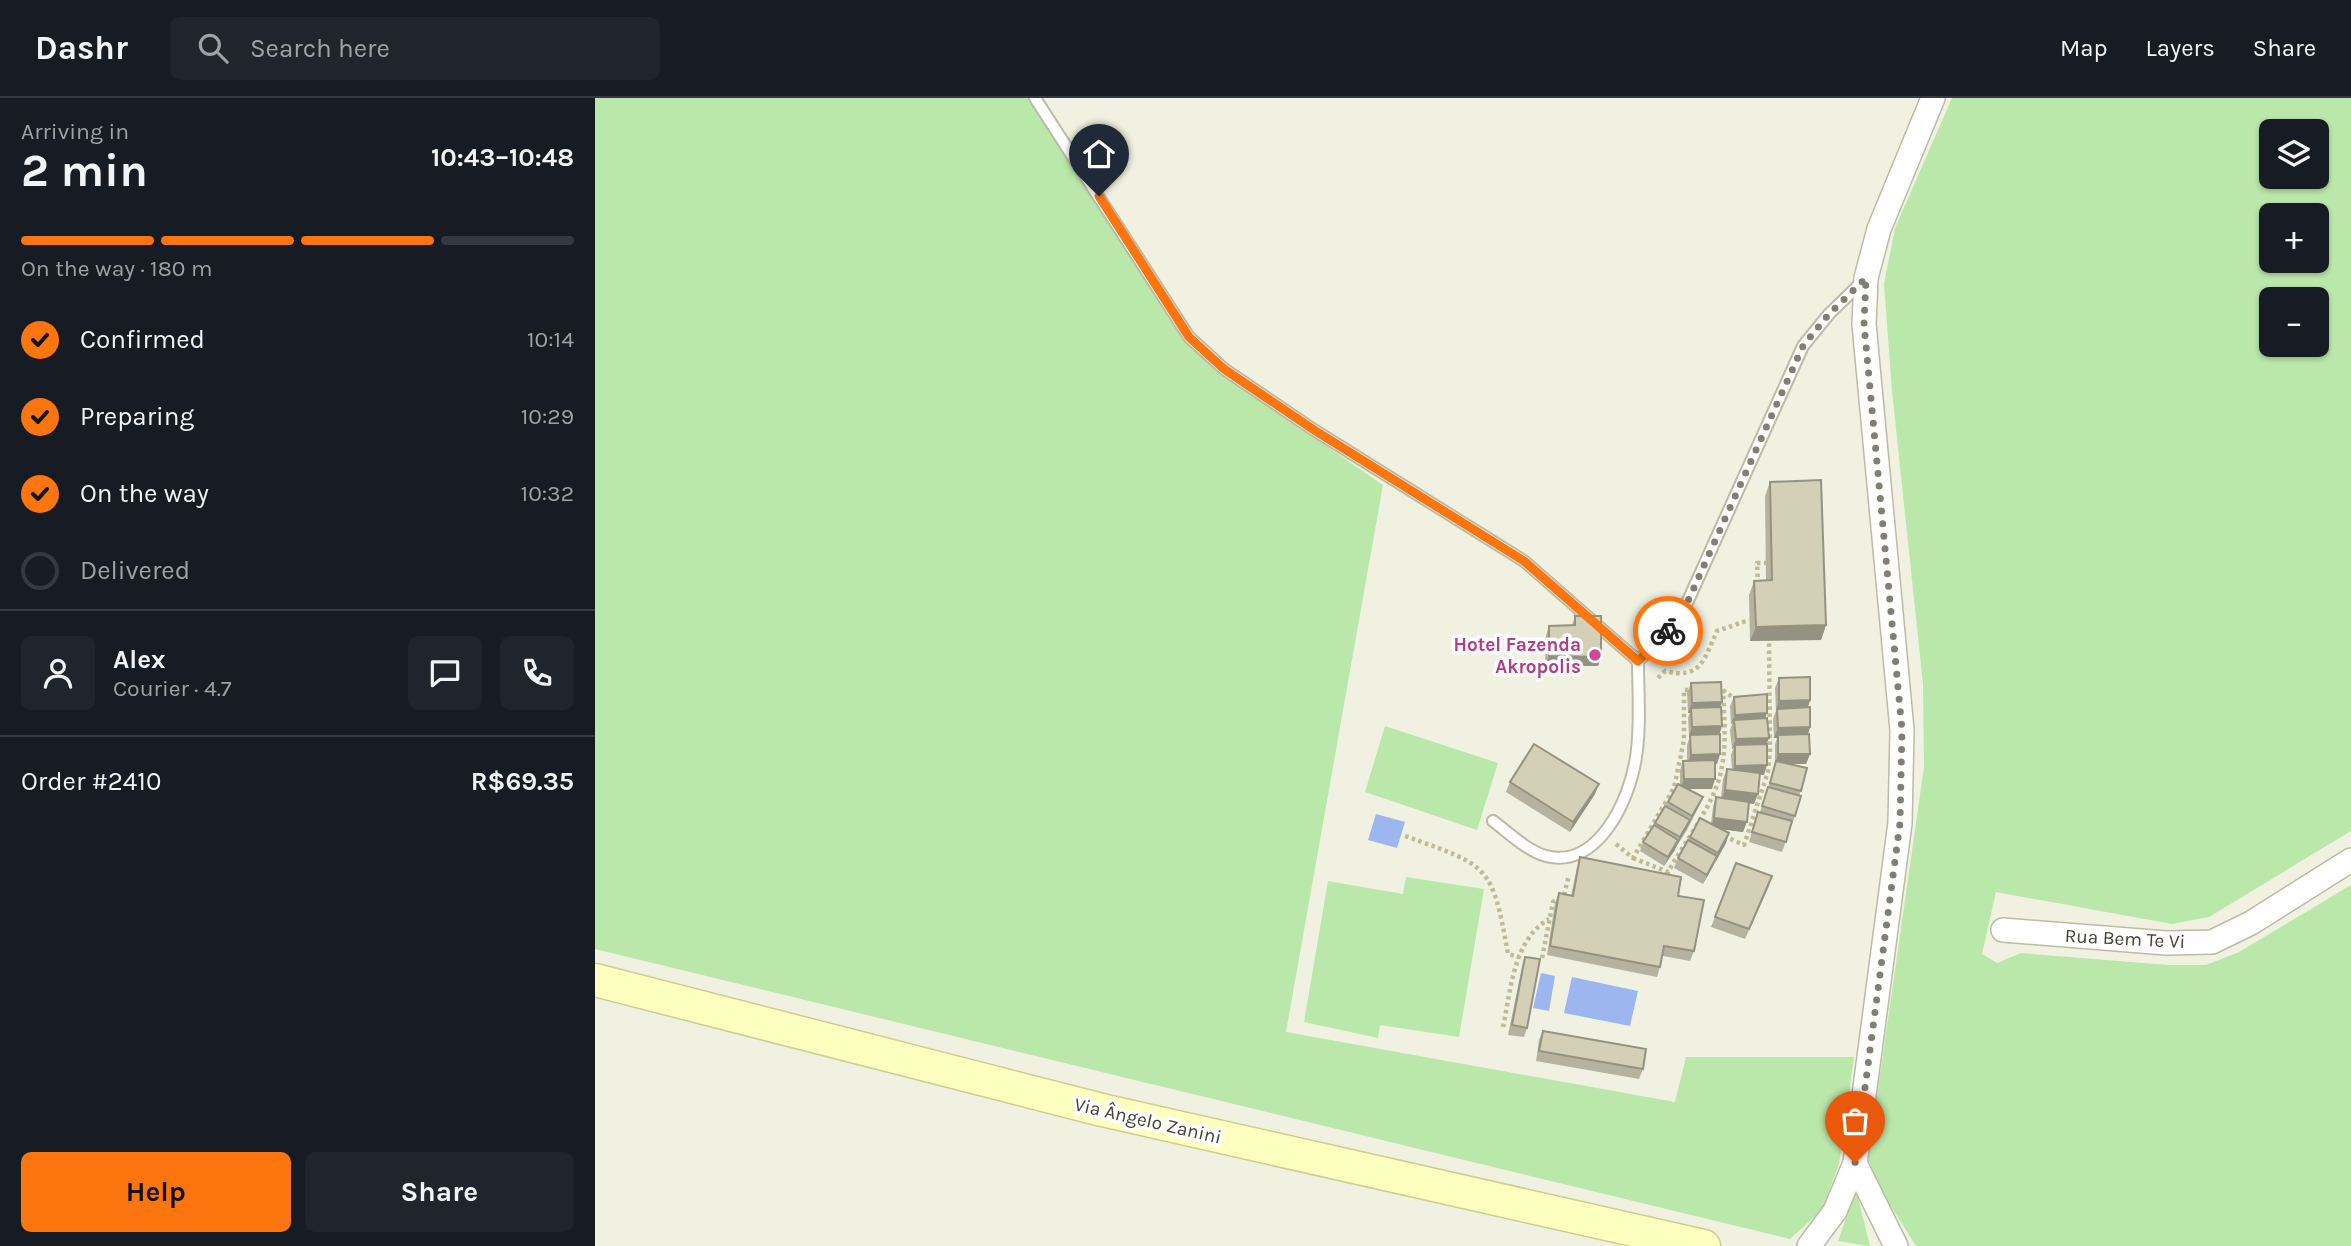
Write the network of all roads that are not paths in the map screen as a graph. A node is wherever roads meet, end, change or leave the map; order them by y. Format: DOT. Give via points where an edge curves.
graph roads {
  1 [pos="1035,98"];
  2 [pos="1933,98"];
  3 [pos="1866,278"];
  4 [pos="1638,661"];
  5 [pos="1493,821"];
  6 [pos="2351,860"];
  7 [pos="2003,930"];
  8 [pos="595,980"];
  9 [pos="1855,1163"];
  10 [pos="1705,1246"];
  11 [pos="1809,1246"];
  12 [pos="1896,1246"];
  1 -- 4 [label="lane" via="1189,337 1224,369 1314,430 1524,561"];
  2 -- 3 [label="street" via="1879,229"];
  3 -- 4 [label="lane" via="1803,346 1687,603 1671,628"];
  3 -- 9 [label="street" via="1864,324 1902,730 1900,823"];
  4 -- 5 [label="lane" via="1636,758 1627,789 1604,834 1587,851 1570,859 1545,856"];
  6 -- 7 [label="street, Rua Bem Te Vi" via="2212,942 2166,943"];
  8 -- 10 [label="street, Via Ângelo Zanini" via="1102,1110"];
  9 -- 11 [label="street" via="1835,1211"];
  9 -- 12 [label="street"];
}
